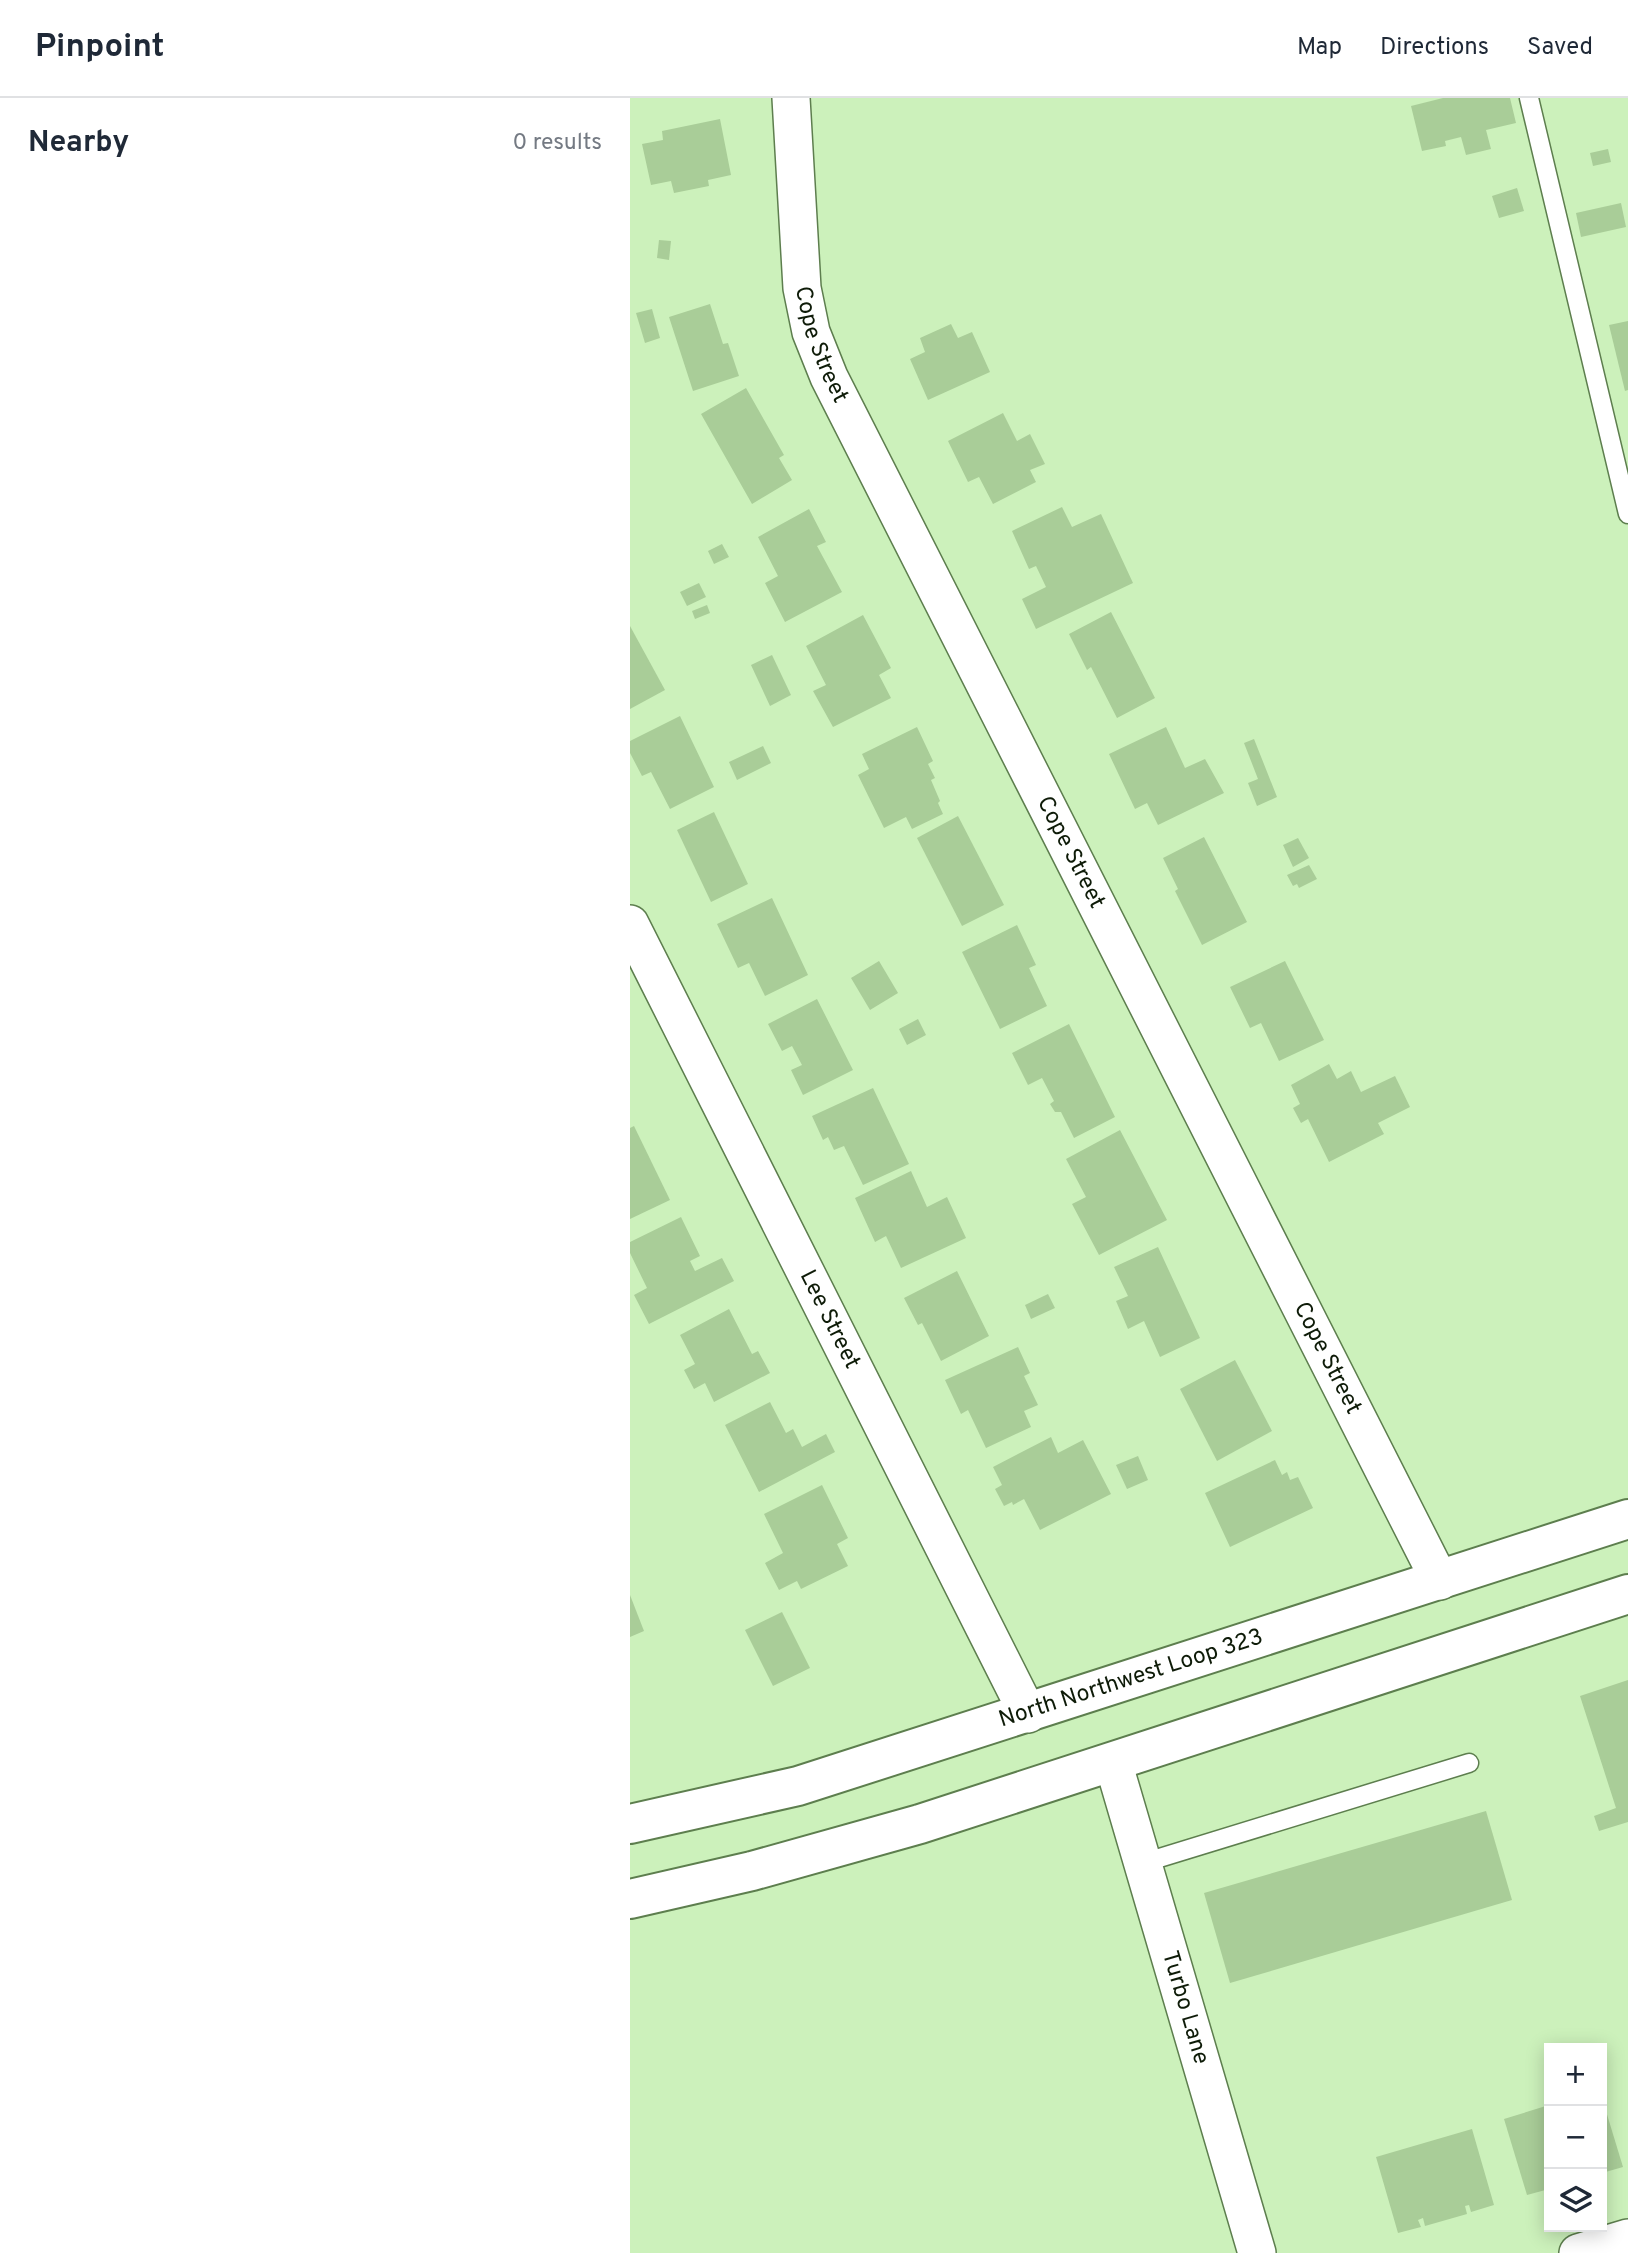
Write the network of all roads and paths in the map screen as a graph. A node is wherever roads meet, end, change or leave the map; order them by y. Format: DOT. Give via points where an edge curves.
graph roads {
  1 [pos="791,98"];
  2 [pos="1529,98"];
  3 [pos="1628,514"];
  4 [pos="630,924"];
  5 [pos="1628,1519"];
  6 [pos="1440,1581"];
  7 [pos="1628,1594"];
  8 [pos="1028,1714"];
  9 [pos="1113,1762"];
  10 [pos="1469,1763"];
  11 [pos="630,1824"];
  12 [pos="1143,1863"];
  13 [pos="630,1899"];
  14 [pos="1628,2238"];
  15 [pos="1257,2253"];
  16 [pos="1578,2253"];
  1 -- 6 [label="street, Cope Street" via="802,288 811,331 829,377"];
  2 -- 3 [label="lane"];
  4 -- 8 [label="street, Lee Street"];
  5 -- 6 [label="highway, North Northwest Loop 323"];
  6 -- 8 [label="highway, North Northwest Loop 323"];
  7 -- 9 [label="highway"];
  8 -- 11 [label="highway, North Northwest Loop 323" via="798,1786"];
  9 -- 12 [label="street, Turbo Lane"];
  9 -- 13 [label="highway" via="830,1850"];
  10 -- 12 [label="lane"];
  12 -- 15 [label="street, Turbo Lane"];
  14 -- 16 [label="street"];
}
